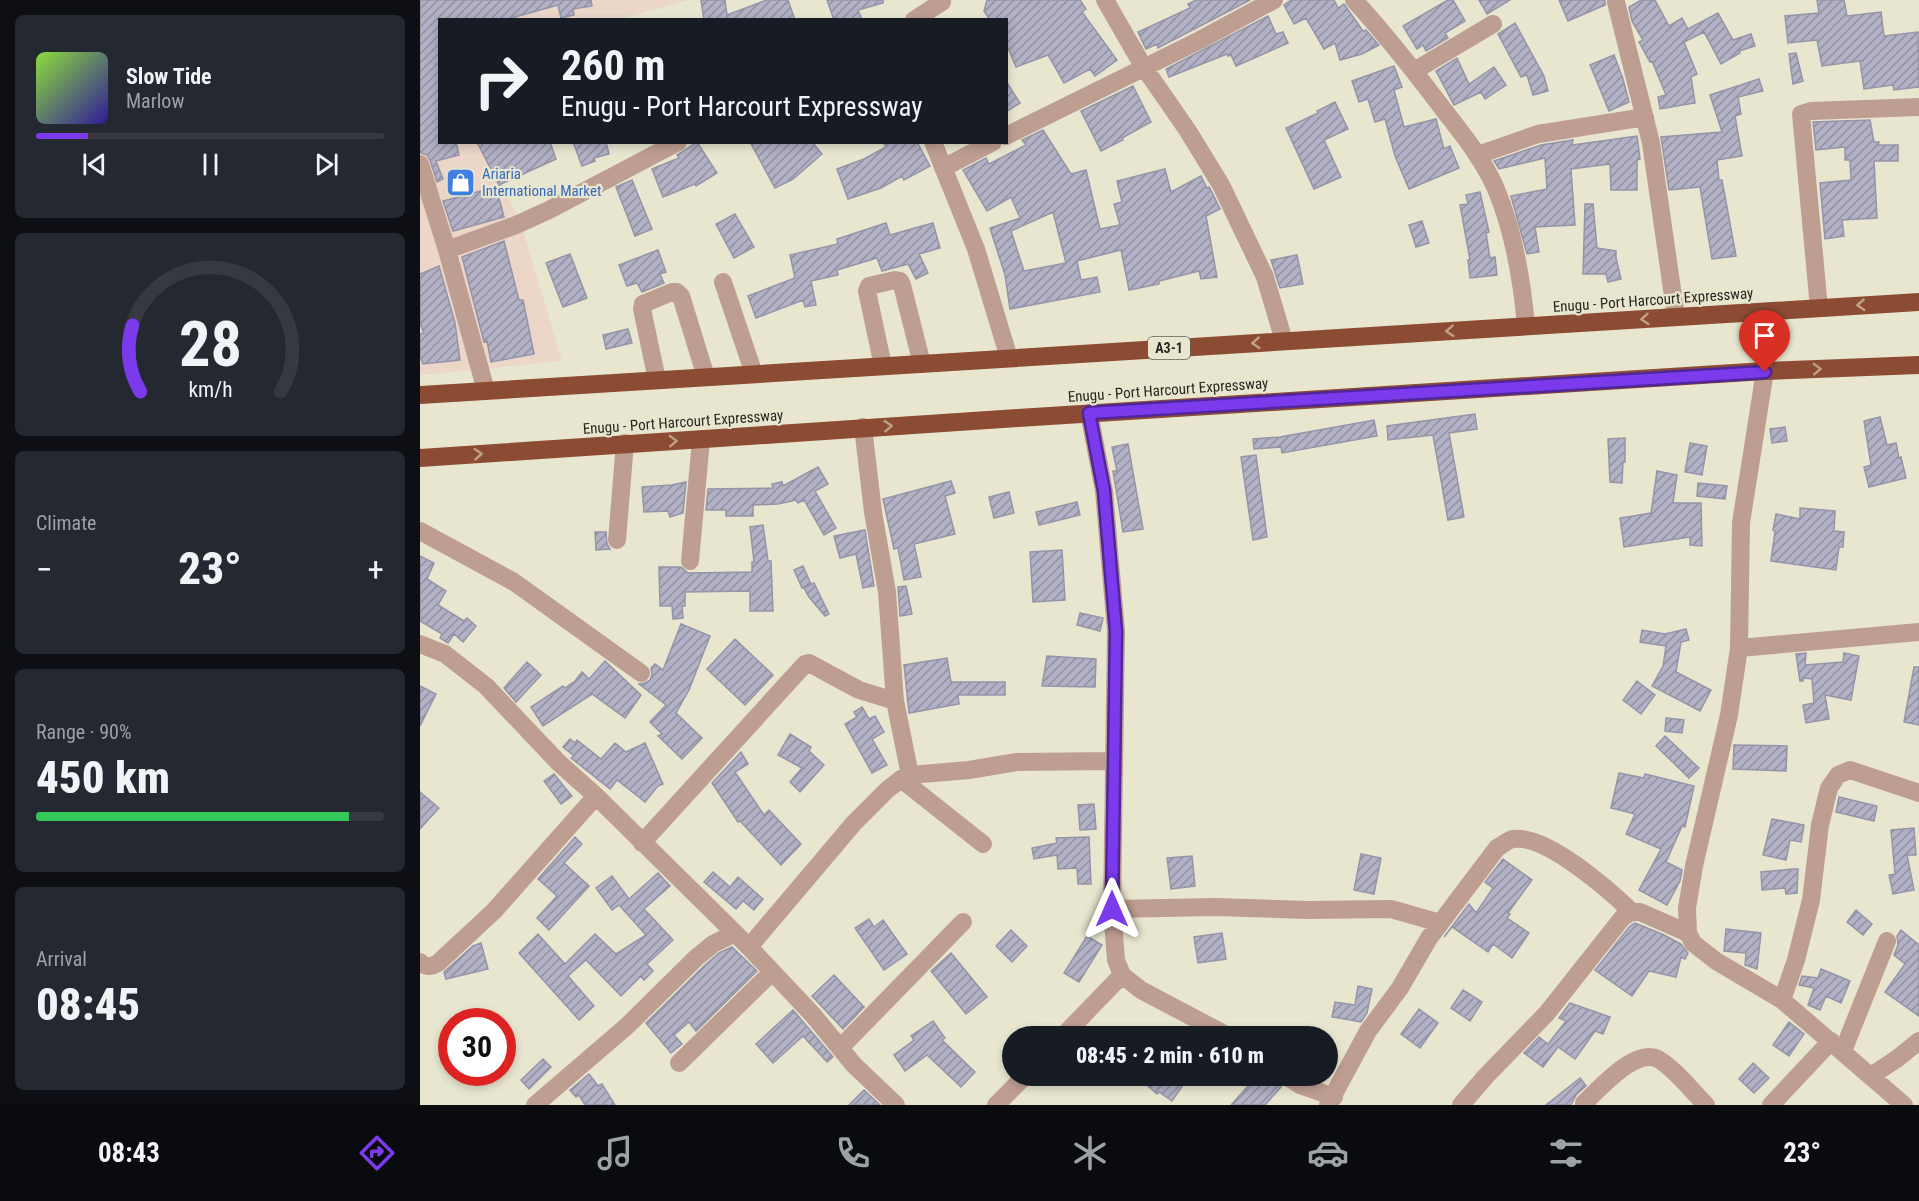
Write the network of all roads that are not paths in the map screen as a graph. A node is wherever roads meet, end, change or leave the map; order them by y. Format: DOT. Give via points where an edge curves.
graph roads {
  1 [pos="1105,0"];
  2 [pos="1274,0"];
  3 [pos="1354,0"];
  4 [pos="944,1"];
  5 [pos="1616,2"];
  6 [pos="917,18"];
  7 [pos="1493,24"];
  8 [pos="1143,66"];
  9 [pos="1414,71"];
  10 [pos="1919,107"];
  11 [pos="1645,117"];
  12 [pos="1008,135"];
  13 [pos="674,144"];
  14 [pos="934,144"];
  15 [pos="989,144"];
  16 [pos="1478,155"];
  17 [pos="420,164"];
  18 [pos="943,168"];
  19 [pos="447,250"];
  20 [pos="723,282"];
  21 [pos="1919,302"];
  22 [pos="1819,308"];
  23 [pos="1676,317"];
  24 [pos="1526,326"];
  25 [pos="1284,341"];
  26 [pos="1009,358"];
  27 [pos="922,364"];
  28 [pos="1919,365"];
  29 [pos="883,366"];
  30 [pos="1765,372"];
  31 [pos="754,374"];
  32 [pos="706,377"];
  33 [pos="657,380"];
  34 [pos="486,391"];
  35 [pos="420,395"];
  36 [pos="1089,413"];
  37 [pos="863,427"];
  38 [pos="701,440"];
  39 [pos="625,443"];
  40 [pos="420,458"];
  41 [pos="420,531"];
  42 [pos="617,540"];
  43 [pos="690,561"];
  44 [pos="1919,632"];
  45 [pos="420,644"];
  46 [pos="1739,648"];
  47 [pos="641,673"];
  48 [pos="895,701"];
  49 [pos="1113,761"];
  50 [pos="906,777"];
  51 [pos="1919,793"];
  52 [pos="596,796"];
  53 [pos="642,843"];
  54 [pos="983,844"];
  55 [pos="1112,909"];
  56 [pos="1632,912"];
  57 [pos="963,922"];
  58 [pos="1440,923"];
  59 [pos="731,930"];
  60 [pos="1688,933"];
  61 [pos="1887,941"];
  62 [pos="748,948"];
  63 [pos="420,962"];
  64 [pos="772,972"];
  65 [pos="1122,975"];
  66 [pos="1782,1000"];
  67 [pos="1073,1026"];
  68 [pos="1209,1026"];
  69 [pos="1919,1041"];
  70 [pos="1837,1046"];
  71 [pos="840,1048"];
  72 [pos="679,1063"];
  73 [pos="1871,1076"];
  74 [pos="1015,1086"];
  75 [pos="1302,1086"];
  76 [pos="1331,1101"];
  77 [pos="1584,1103"];
  78 [pos="535,1105"];
  79 [pos="896,1105"];
  80 [pos="996,1105"];
  81 [pos="1461,1105"];
  82 [pos="1706,1105"];
  83 [pos="1771,1105"];
  84 [pos="1904,1105"];
  1 -- 8 [label="street"];
  2 -- 8 [label="street"];
  3 -- 9 [label="street"];
  4 -- 6 [label="street"];
  5 -- 11 [label="street"];
  7 -- 9 [label="street"];
  8 -- 12 [label="street"];
  8 -- 25 [label="street" via="1226,194 1265,277"];
  9 -- 16 [label="street"];
  10 -- 22 [label="street" via="1801,114"];
  11 -- 16 [label="street" via="1538,134"];
  11 -- 23 [label="street"];
  13 -- 19 [label="street" via="549,210"];
  14 -- 18 [label="street"];
  15 -- 18 [label="street"];
  16 -- 24 [label="street" via="1509,225"];
  17 -- 19 [label="street"];
  18 -- 26 [label="street" via="976,249"];
  19 -- 34 [label="street"];
  20 -- 31 [label="street"];
  21 -- 22 [label="highway, Enugu - Port Harcourt Expressway / A3-1, one-way"];
  22 -- 23 [label="highway, Enugu - Port Harcourt Expressway / A3-1"];
  23 -- 24 [label="highway, Enugu - Port Harcourt Expressway / A3-1, one-way"];
  24 -- 25 [label="highway, Enugu - Port Harcourt Expressway / A3-1, one-way"];
  25 -- 26 [label="highway, Enugu - Port Harcourt Expressway / A3-1, one-way"];
  26 -- 27 [label="highway, Enugu - Port Harcourt Expressway / A3-1"];
  27 -- 29 [label="highway, Enugu - Port Harcourt Expressway / A3-1"];
  27 -- 29 [label="street" via="902,285 895,280 869,286 867,291"];
  30 -- 28 [label="highway, Enugu - Port Harcourt Expressway, one-way"];
  29 -- 31 [label="highway, Enugu - Port Harcourt Expressway / A3-1"];
  30 -- 36 [label="highway, Enugu - Port Harcourt Expressway"];
  30 -- 46 [label="street" via="1742,523"];
  31 -- 32 [label="highway, Enugu - Port Harcourt Expressway / A3-1"];
  32 -- 33 [label="highway, Enugu - Port Harcourt Expressway / A3-1"];
  32 -- 33 [label="street" via="681,296 672,292 643,304 642,309"];
  33 -- 34 [label="highway, Enugu - Port Harcourt Expressway / A3-1"];
  34 -- 35 [label="highway, Enugu - Port Harcourt Expressway / A3-1"];
  37 -- 36 [label="highway, Enugu - Port Harcourt Expressway, one-way"];
  36 -- 49 [label="street" via="1104,491 1116,631"];
  37 -- 38 [label="highway, Enugu - Port Harcourt Expressway"];
  37 -- 48 [label="street" via="887,592"];
  39 -- 38 [label="highway, Enugu - Port Harcourt Expressway, one-way"];
  38 -- 43 [label="street"];
  40 -- 39 [label="highway, Enugu - Port Harcourt Expressway, one-way"];
  39 -- 42 [label="street"];
  41 -- 47 [label="street" via="514,582"];
  44 -- 46 [label="street"];
  45 -- 52 [label="street" via="445,654 478,679"];
  46 -- 60 [label="street" via="1729,715 1694,867 1687,908"];
  48 -- 50 [label="street"];
  48 -- 53 [label="street" via="859,690 805,664"];
  49 -- 50 [label="street" via="1017,762"];
  49 -- 55 [label="street"];
  50 -- 54 [label="street"];
  50 -- 62 [label="street" via="854,823"];
  51 -- 66 [label="street" via="1850,770 1838,775 1829,788 1820,825 1811,900"];
  52 -- 53 [label="street"];
  52 -- 63 [label="street" via="494,911 438,963 432,967"];
  53 -- 59 [label="street"];
  55 -- 58 [label="street" via="1391,909"];
  55 -- 65 [label="street" via="1116,960"];
  56 -- 58 [label="street" via="1612,892 1548,848 1524,839 1511,839 1497,848"];
  56 -- 60 [label="street"];
  56 -- 81 [label="street" via="1623,917 1547,1013"];
  57 -- 71 [label="street"];
  58 -- 76 [label="street" via="1368,1031"];
  59 -- 62 [label="street"];
  59 -- 78 [label="street" via="728,938 696,958 627,1026"];
  60 -- 66 [label="street" via="1693,943 1716,961"];
  61 -- 70 [label="street"];
  62 -- 64 [label="street"];
  64 -- 71 [label="street"];
  64 -- 72 [label="street"];
  65 -- 67 [label="street"];
  65 -- 68 [label="street" via="1141,990"];
  66 -- 70 [label="street"];
  69 -- 73 [label="street"];
  70 -- 73 [label="street"];
  70 -- 83 [label="street"];
  71 -- 79 [label="street"];
  73 -- 84 [label="street"];
  74 -- 80 [label="street"];
  75 -- 76 [label="street"];
  77 -- 82 [label="street" via="1622,1068 1639,1059 1656,1058"];
}
